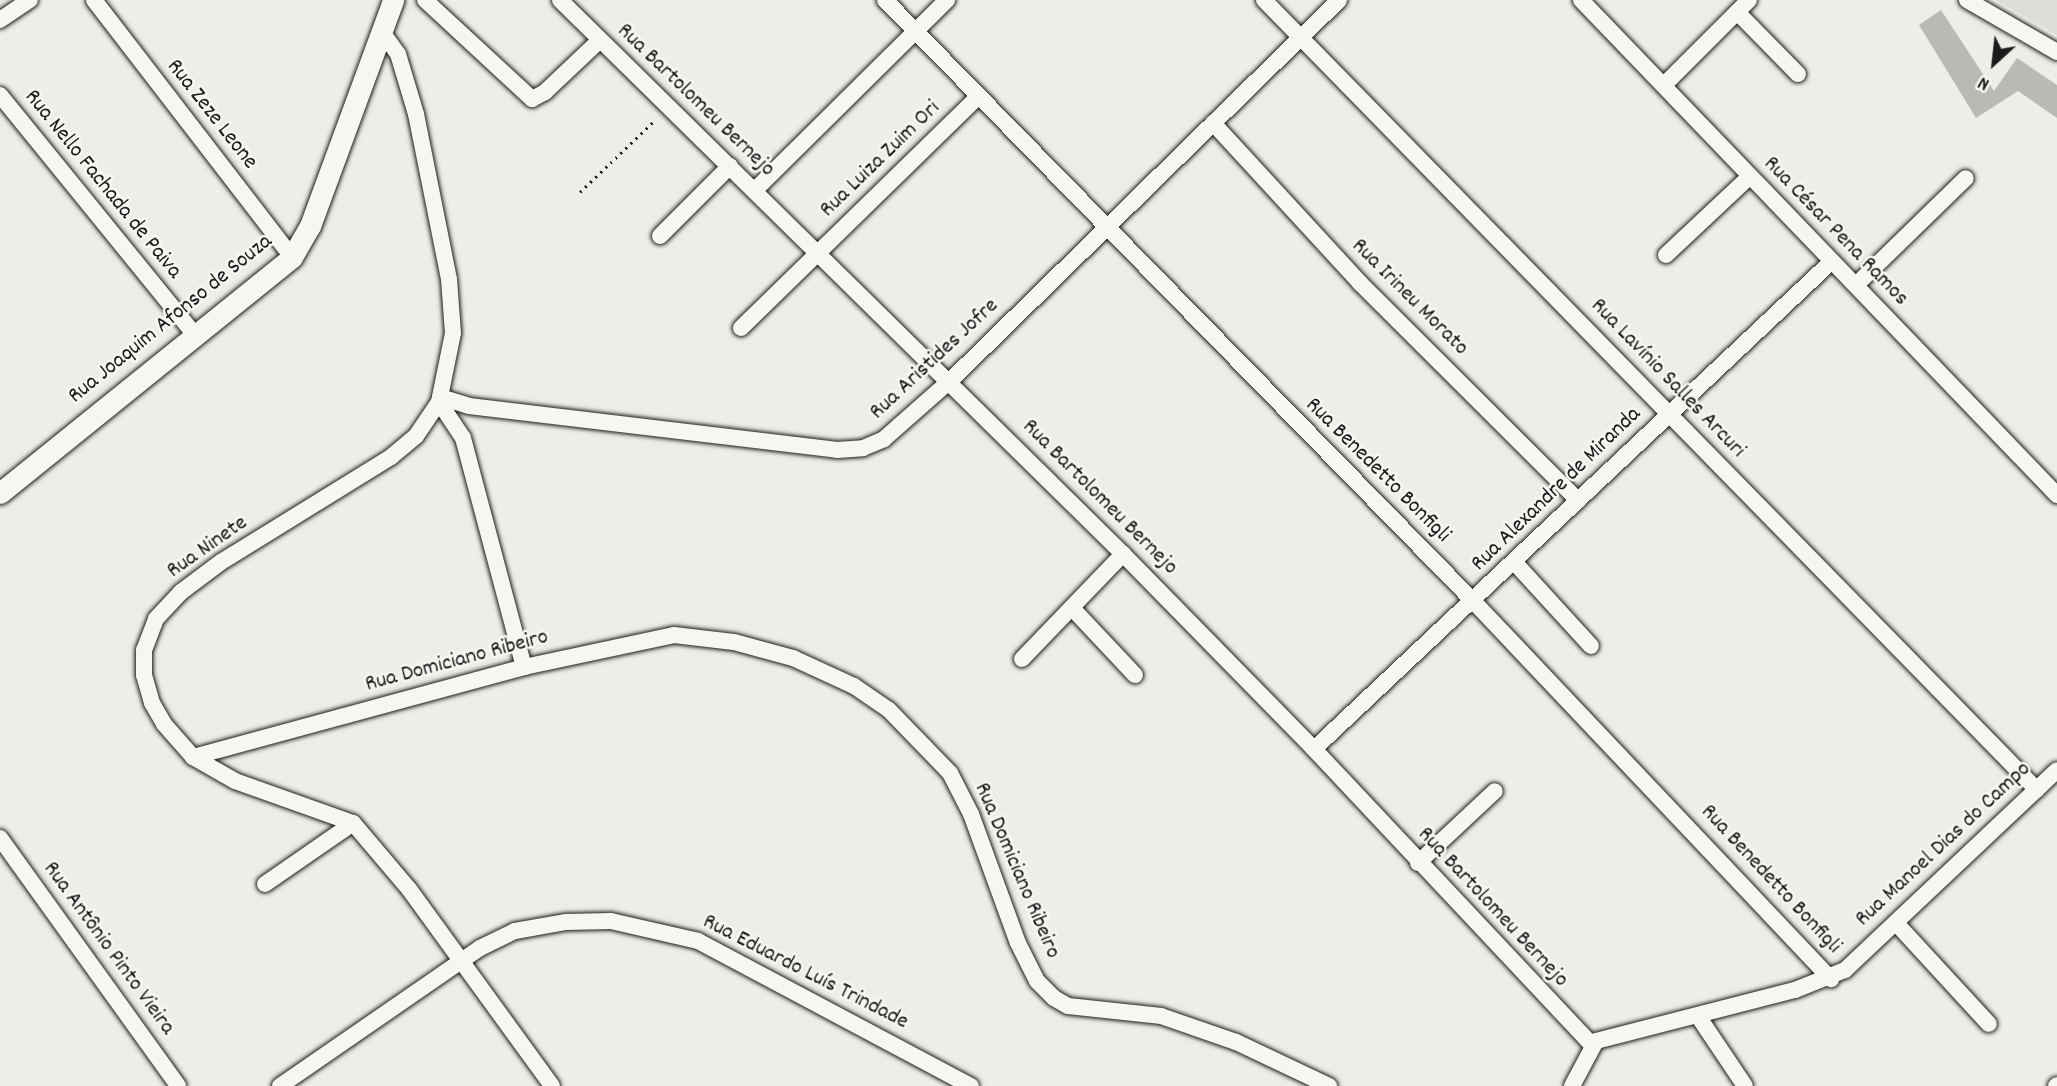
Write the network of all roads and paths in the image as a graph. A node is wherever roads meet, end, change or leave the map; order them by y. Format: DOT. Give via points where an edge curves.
graph roads {
  1 [pos="30,0"];
  2 [pos="94,0"];
  3 [pos="393,0"];
  4 [pos="425,0"];
  5 [pos="560,0"];
  6 [pos="885,0"];
  7 [pos="947,0"];
  8 [pos="1264,0"];
  9 [pos="1339,0"];
  10 [pos="1581,0"];
  11 [pos="1749,0"];
  12 [pos="1967,0"];
  13 [pos="1737,12"];
  14 [pos="0,20"];
  15 [pos="382,32"];
  16 [pos="916,32"];
  17 [pos="1300,37"];
  18 [pos="598,41"];
  19 [pos="2057,52"];
  20 [pos="1798,74"];
  21 [pos="1664,85"];
  22 [pos="0,95"];
  23 [pos="979,96"];
  24 [pos="668,107"];
  25 [pos="1213,123"];
  26 [pos="730,166"];
  27 [pos="1749,177"];
  28 [pos="1966,178"];
  29 [pos="756,190"];
  30 [pos="580,192"];
  31 [pos="1106,228"];
  32 [pos="660,236"];
  33 [pos="816,255"];
  34 [pos="1666,255"];
  35 [pos="292,257"];
  36 [pos="1831,262"];
  37 [pos="1856,285"];
  38 [pos="740,328"];
  39 [pos="196,337"];
  40 [pos="950,380"];
  41 [pos="439,400"];
  42 [pos="1668,413"];
  43 [pos="0,493"];
  44 [pos="2057,495"];
  45 [pos="1578,499"];
  46 [pos="1123,554"];
  47 [pos="1516,564"];
  48 [pos="1475,603"];
  49 [pos="1072,608"];
  50 [pos="1591,646"];
  51 [pos="1022,659"];
  52 [pos="524,667"];
  53 [pos="1135,675"];
  54 [pos="1314,749"];
  55 [pos="194,757"];
  56 [pos="2057,771"];
  57 [pos="2037,790"];
  58 [pos="1495,792"];
  59 [pos="353,823"];
  60 [pos="0,838"];
  61 [pos="1418,863"];
  62 [pos="265,884"];
  63 [pos="1896,923"];
  64 [pos="463,963"];
  65 [pos="1831,979"];
  66 [pos="1698,1016"];
  67 [pos="1989,1024"];
  68 [pos="1591,1044"];
  69 [pos="178,1086"];
  70 [pos="280,1086"];
  71 [pos="552,1086"];
  72 [pos="971,1086"];
  73 [pos="1329,1086"];
  74 [pos="1572,1086"];
  75 [pos="1745,1086"];
  1 -- 14 [label="street"];
  2 -- 35 [label="street, Rua Zeze Leone"];
  3 -- 15 [label="main road, Rua Joaquim Afonso de Souza"];
  4 -- 18 [label="street" via="532,99"];
  5 -- 18 [label="street, Rua Bartolomeu Bernejo"];
  6 -- 16 [label="street, Rua Benedetto Bonfigli"];
  7 -- 16 [label="street"];
  8 -- 17 [label="street, Rua Lavínio Salles Arcuri"];
  9 -- 17 [label="street, Rua Aristides Jofre"];
  10 -- 21 [label="street, Rua César Pena Ramos"];
  11 -- 13 [label="street"];
  12 -- 19 [label="street"];
  13 -- 20 [label="street"];
  13 -- 21 [label="street"];
  15 -- 35 [label="main road, Rua Joaquim Afonso de Souza" via="310,226"];
  15 -- 41 [label="street, Rua Ninete" via="398,54 416,114 449,279 453,333"];
  16 -- 23 [label="street, Rua Benedetto Bonfigli"];
  16 -- 29 [label="street"];
  17 -- 25 [label="street, Rua Aristides Jofre"];
  17 -- 42 [label="street, Rua Lavínio Salles Arcuri"];
  18 -- 24 [label="street, Rua Bartolomeu Bernejo"];
  21 -- 27 [label="street, Rua César Pena Ramos"];
  22 -- 39 [label="street, Rua Nello Fachada de Paiva"];
  23 -- 31 [label="street, Rua Benedetto Bonfigli"];
  23 -- 33 [label="street, Rua Luiza Zuim Ori"];
  24 -- 26 [label="street, Rua Bartolomeu Bernejo"];
  24 -- 30 [label="path"];
  25 -- 31 [label="street, Rua Aristides Jofre"];
  25 -- 45 [label="street, Rua Irineu Morato" via="1360,282"];
  26 -- 29 [label="street, Rua Bartolomeu Bernejo"];
  26 -- 32 [label="street"];
  27 -- 34 [label="street"];
  27 -- 36 [label="street, Rua César Pena Ramos"];
  28 -- 37 [label="street"];
  29 -- 33 [label="street, Rua Bartolomeu Bernejo"];
  31 -- 40 [label="street, Rua Aristides Jofre"];
  31 -- 48 [label="street, Rua Benedetto Bonfigli"];
  33 -- 38 [label="street, Rua Luiza Zuim Ori"];
  33 -- 40 [label="street, Rua Bartolomeu Bernejo"];
  35 -- 39 [label="main road, Rua Joaquim Afonso de Souza"];
  36 -- 37 [label="street, Rua César Pena Ramos"];
  36 -- 42 [label="street, Rua Alexandre de Miranda"];
  37 -- 44 [label="street, Rua César Pena Ramos"];
  39 -- 43 [label="main road, Rua Joaquim Afonso de Souza"];
  40 -- 41 [label="street, Rua Aristides Jofre" via="884,439 863,448 837,450"];
  40 -- 46 [label="street, Rua Bartolomeu Bernejo"];
  41 -- 52 [label="street" via="463,438"];
  41 -- 55 [label="street, Rua Ninete" via="416,436 391,457 221,562 181,592 156,619 144,650 144,675 164,724"];
  42 -- 45 [label="street, Rua Alexandre de Miranda"];
  42 -- 57 [label="street, Rua Lavínio Salles Arcuri"];
  45 -- 47 [label="street, Rua Alexandre de Miranda"];
  46 -- 49 [label="street"];
  46 -- 54 [label="street, Rua Bartolomeu Bernejo"];
  47 -- 48 [label="street, Rua Alexandre de Miranda"];
  47 -- 50 [label="street"];
  48 -- 54 [label="street, Rua Alexandre de Miranda"];
  48 -- 65 [label="street, Rua Benedetto Bonfigli"];
  49 -- 51 [label="street"];
  49 -- 53 [label="street"];
  52 -- 55 [label="street, Rua Domiciano Ribeiro"];
  52 -- 73 [label="street, Rua Domiciano Ribeiro" via="674,635 734,642 793,658 854,687 923,741 950,773 971,814 1018,943 1037,981 1054,998 1068,1006 1161,1016 1236,1042"];
  54 -- 61 [label="street, Rua Bartolomeu Bernejo"];
  55 -- 59 [label="street, Rua Ninete" via="235,781"];
  56 -- 57 [label="street, Rua Manoel Dias do Campo"];
  57 -- 63 [label="street, Rua Manoel Dias do Campo"];
  58 -- 61 [label="street"];
  59 -- 62 [label="street"];
  59 -- 64 [label="street, Rua Ninete" via="379,850"];
  60 -- 69 [label="street, Rua Antônio Pinto Vieira"];
  61 -- 68 [label="street, Rua Bartolomeu Bernejo"];
  63 -- 65 [label="street, Rua Manoel Dias do Campo"];
  63 -- 67 [label="street"];
  64 -- 70 [label="street, Rua Eduardo Luís Trindade"];
  64 -- 71 [label="street, Rua Ninete"];
  64 -- 72 [label="street, Rua Eduardo Luís Trindade" via="515,931 566,922 650,927 698,941 743,962"];
  65 -- 66 [label="street, Rua Manoel Dias do Campo"];
  66 -- 68 [label="street, Rua Manoel Dias do Campo"];
  66 -- 75 [label="street"];
  68 -- 74 [label="street"];
}
